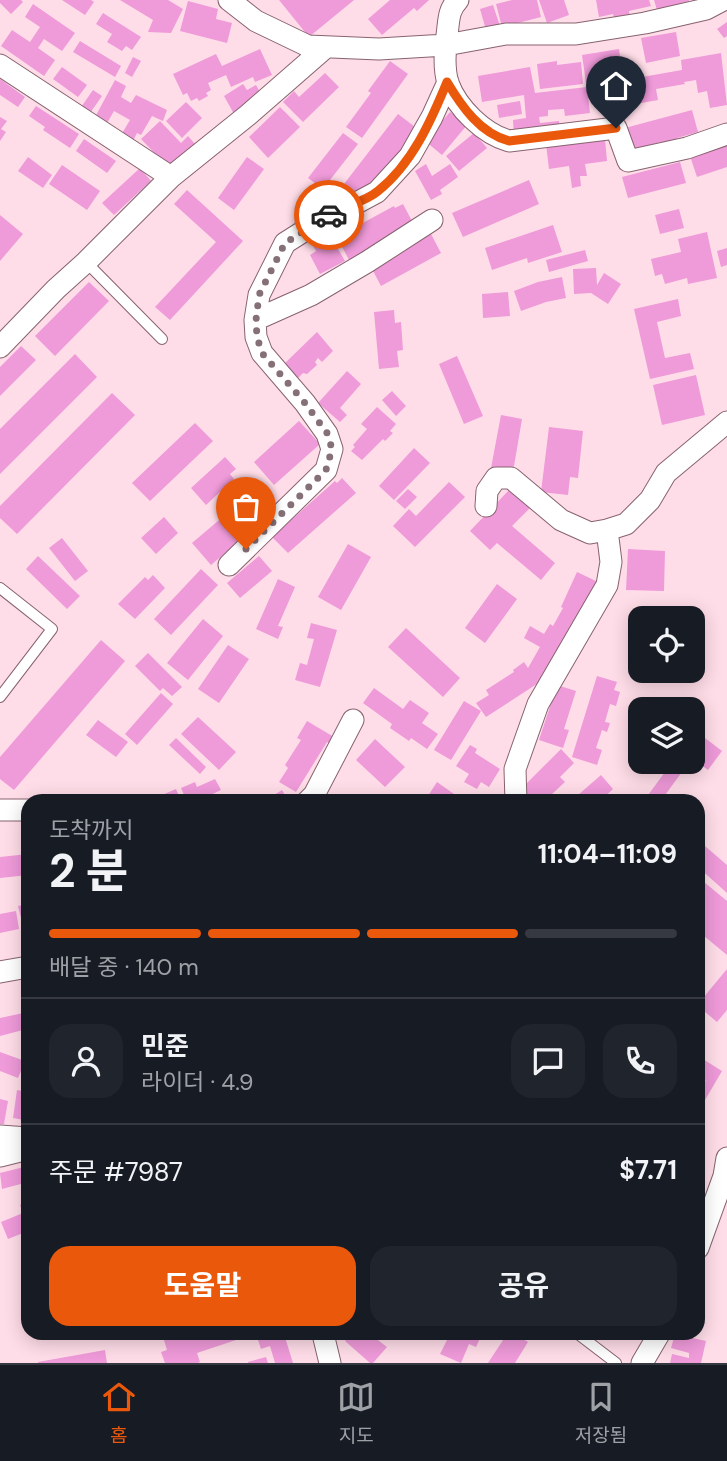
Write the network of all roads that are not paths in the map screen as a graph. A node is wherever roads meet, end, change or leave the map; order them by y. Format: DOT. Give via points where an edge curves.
graph roads {
  1 [pos="229,0"];
  2 [pos="458,0"];
  3 [pos="723,0"];
  4 [pos="446,45"];
  5 [pos="326,47"];
  6 [pos="0,65"];
  7 [pos="447,82"];
  8 [pos="727,134"];
  9 [pos="171,177"];
  10 [pos="432,220"];
  11 [pos="86,262"];
  12 [pos="256,320"];
  13 [pos="162,339"];
  14 [pos="0,347"];
  15 [pos="727,422"];
  16 [pos="486,506"];
  17 [pos="607,530"];
  18 [pos="229,565"];
  19 [pos="0,587"];
  20 [pos="0,697"];
  21 [pos="354,720"];
  22 [pos="315,794"];
  23 [pos="516,794"];
  24 [pos="0,810"];
  25 [pos="21,810"];
  26 [pos="21,968"];
  27 [pos="0,972"];
  28 [pos="0,1136"];
  29 [pos="21,1138"];
  30 [pos="21,1151"];
  31 [pos="0,1156"];
  32 [pos="727,1158"];
  33 [pos="705,1229"];
  34 [pos="324,1340"];
  35 [pos="586,1340"];
  36 [pos="655,1340"];
  37 [pos="330,1363"];
  38 [pos="616,1363"];
  39 [pos="642,1363"];
  1 -- 5 [label="street" via="256,21 308,46"];
  2 -- 4 [label="street" via="450,8"];
  3 -- 4 [label="street" via="706,9 645,23 576,34 506,34"];
  4 -- 5 [label="street"];
  4 -- 7 [label="street"];
  5 -- 9 [label="street"];
  6 -- 9 [label="street"];
  7 -- 8 [label="street" via="462,107 495,137 509,141 616,128 628,161"];
  7 -- 12 [label="street" via="410,156 377,192 337,210 285,243 259,295"];
  9 -- 11 [label="street"];
  10 -- 12 [label="street" via="311,295"];
  11 -- 13 [label="lane"];
  11 -- 14 [label="street"];
  12 -- 18 [label="street" via="262,353 327,433 332,449 326,470"];
  15 -- 17 [label="street" via="666,473 650,500 626,524"];
  16 -- 17 [label="street" via="487,491 496,478 511,478 561,520 590,533"];
  17 -- 23 [label="street" via="611,562 607,585 538,704 515,769"];
  19 -- 20 [label="lane" via="52,629"];
  21 -- 22 [label="street"];
  24 -- 25 [label="street"];
  26 -- 27 [label="street"];
  28 -- 29 [label="street"];
  30 -- 31 [label="street"];
  32 -- 33 [label="street"];
  34 -- 37 [label="street"];
  35 -- 38 [label="lane"];
  36 -- 39 [label="street"];
}
